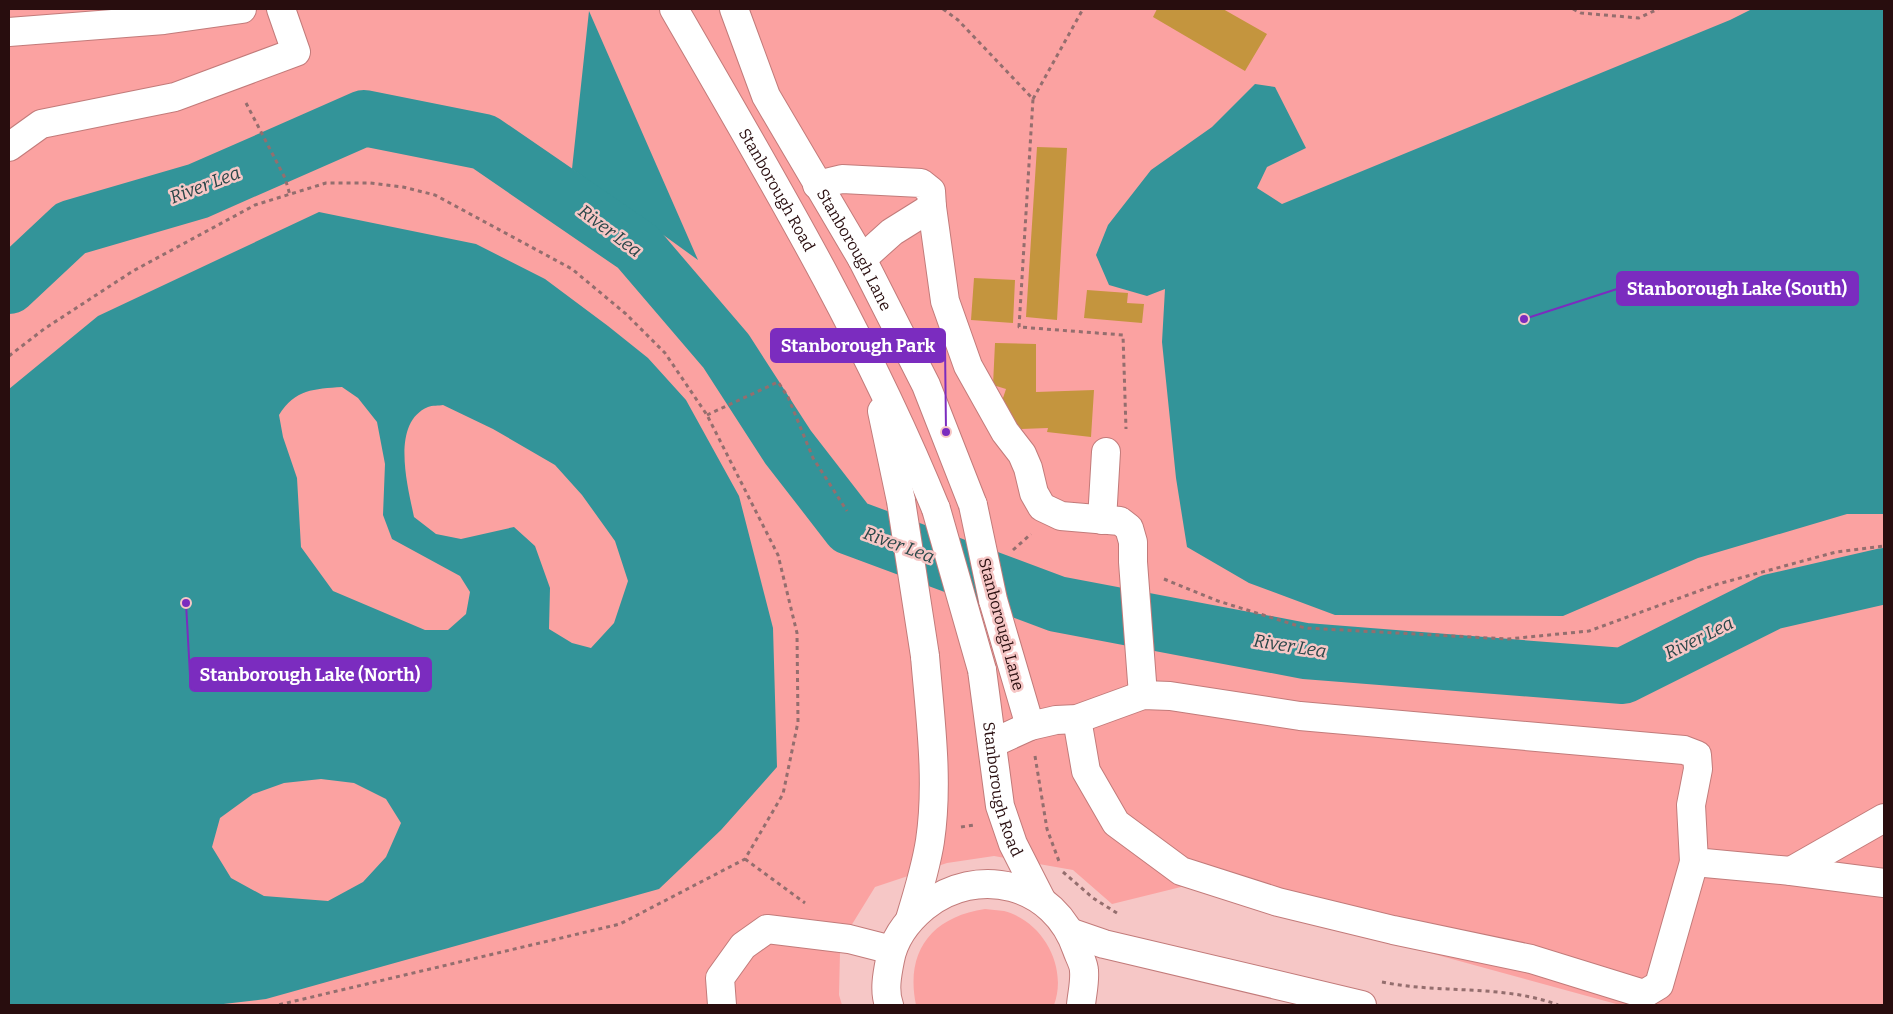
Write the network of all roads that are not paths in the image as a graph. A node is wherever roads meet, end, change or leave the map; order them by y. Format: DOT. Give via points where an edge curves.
graph roads {
  1 [pos="242,9"];
  2 [pos="281,9"];
  3 [pos="674,9"];
  4 [pos="734,9"];
  5 [pos="9,32"];
  6 [pos="9,147"];
  7 [pos="817,184"];
  8 [pos="932,207"];
  9 [pos="862,259"];
  10 [pos="874,373"];
  11 [pos="1106,452"];
  12 [pos="1102,520"];
  13 [pos="1143,695"];
  14 [pos="1077,719"];
  15 [pos="1030,726"];
  16 [pos="993,743"];
  17 [pos="1884,818"];
  18 [pos="1694,862"];
  19 [pos="1791,871"];
  20 [pos="1884,883"];
  21 [pos="1042,901"];
  22 [pos="910,919"];
  23 [pos="1072,933"];
  24 [pos="892,950"];
  25 [pos="722,1005"];
  26 [pos="889,1005"];
  27 [pos="1082,1005"];
  28 [pos="1362,1005"];
  1 -- 5 [label="main road" via="164,20"];
  2 -- 6 [label="main road" via="296,52 175,97 41,124"];
  3 -- 10 [label="main road, Stanborough Road" via="826,277"];
  4 -- 7 [label="main road, Stanborough Lane" via="766,96"];
  7 -- 8 [label="main road" via="842,179 921,183 931,191"];
  7 -- 9 [label="main road, Stanborough Lane"];
  8 -- 9 [label="main road" via="892,232"];
  8 -- 12 [label="main road" via="945,301 968,366 1005,432 1022,454 1042,508 1061,516"];
  9 -- 15 [label="main road, Stanborough Lane, bridge" via="926,385 973,505 993,600"];
  10 -- 16 [label="main road, Stanborough Road, bridge" via="910,444 936,509 982,670"];
  10 -- 22 [label="main road, bridge" via="901,501 925,656 934,790 930,841"];
  11 -- 12 [label="main road"];
  12 -- 13 [label="main road" via="1120,521 1129,528 1133,542"];
  13 -- 14 [label="main road"];
  13 -- 18 [label="main road" via="1170,696 1300,716 1684,750 1697,755 1698,769 1691,805"];
  14 -- 15 [label="main road"];
  14 -- 18 [label="main road" via="1086,771 1116,823 1181,871 1287,904 1531,958 1644,994 1659,986"];
  15 -- 16 [label="main road"];
  16 -- 21 [label="main road, Stanborough Road" via="1000,806 1013,844"];
  17 -- 19 [label="main road"];
  18 -- 19 [label="main road"];
  19 -- 20 [label="main road"];
  21 -- 22 [label="main road" via="1023,890 1002,884 958,887 938,896"];
  21 -- 23 [label="main road"];
  22 -- 24 [label="main road"];
  23 -- 27 [label="main road" via="1084,970"];
  23 -- 28 [label="main road" via="1104,944"];
  24 -- 25 [label="main road" via="849,939 767,929 743,946 720,978"];
  24 -- 26 [label="main road" via="886,975"];
}
